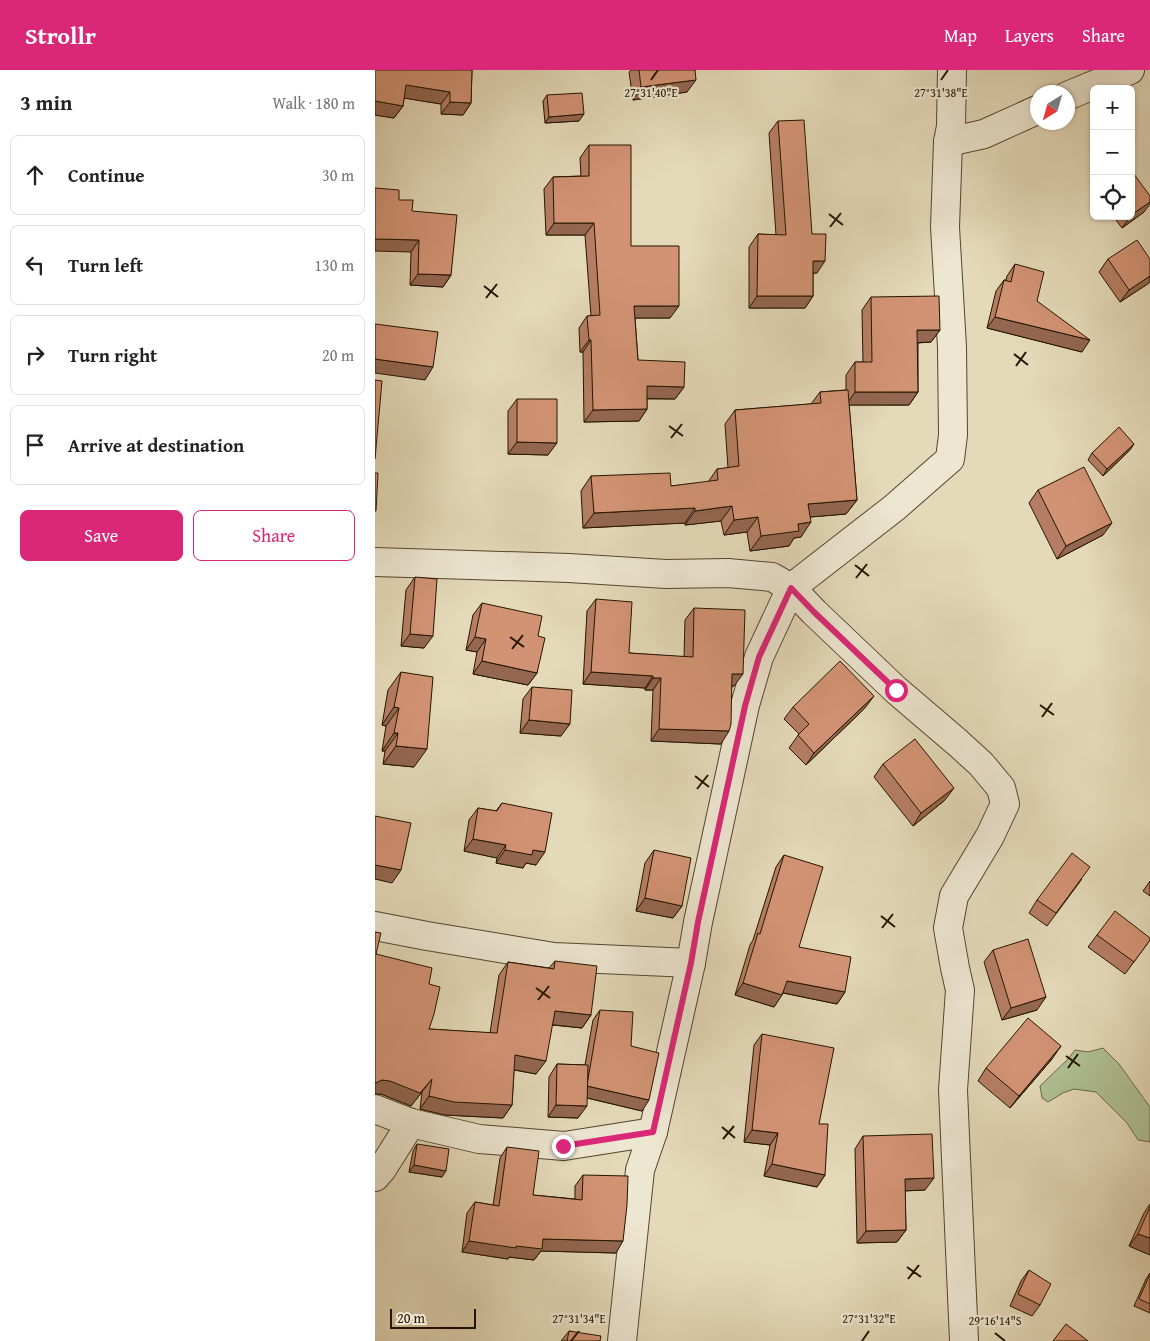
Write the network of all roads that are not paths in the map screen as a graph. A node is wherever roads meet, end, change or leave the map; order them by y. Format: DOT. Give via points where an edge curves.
graph roads {
  1 [pos="952,70"];
  2 [pos="1130,70"];
  3 [pos="1075,93"];
  4 [pos="1030,113"];
  5 [pos="949,142"];
  6 [pos="375,562"];
  7 [pos="791,588"];
  8 [pos="375,926"];
  9 [pos="691,963"];
  10 [pos="375,1109"];
  11 [pos="411,1123"];
  12 [pos="653,1132"];
  13 [pos="375,1177"];
  14 [pos="621,1341"];
  15 [pos="964,1341"];
  1 -- 5 [label="street"];
  2 -- 3 [label="street"];
  4 -- 5 [label="street" via="984,134"];
  5 -- 7 [label="street" via="945,227 952,347 953,435 950,459 894,508"];
  6 -- 7 [label="street" via="665,574 728,572 772,577"];
  7 -- 9 [label="street" via="759,657 745,706"];
  7 -- 15 [label="street" via="896,690 981,764 1001,788 1005,804 954,896 948,928 960,990 953,1090"];
  8 -- 9 [label="street" via="554,957"];
  9 -- 12 [label="street"];
  10 -- 11 [label="street"];
  11 -- 12 [label="street" via="479,1139 563,1146"];
  11 -- 13 [label="street"];
  12 -- 14 [label="street" via="641,1170"];
}
